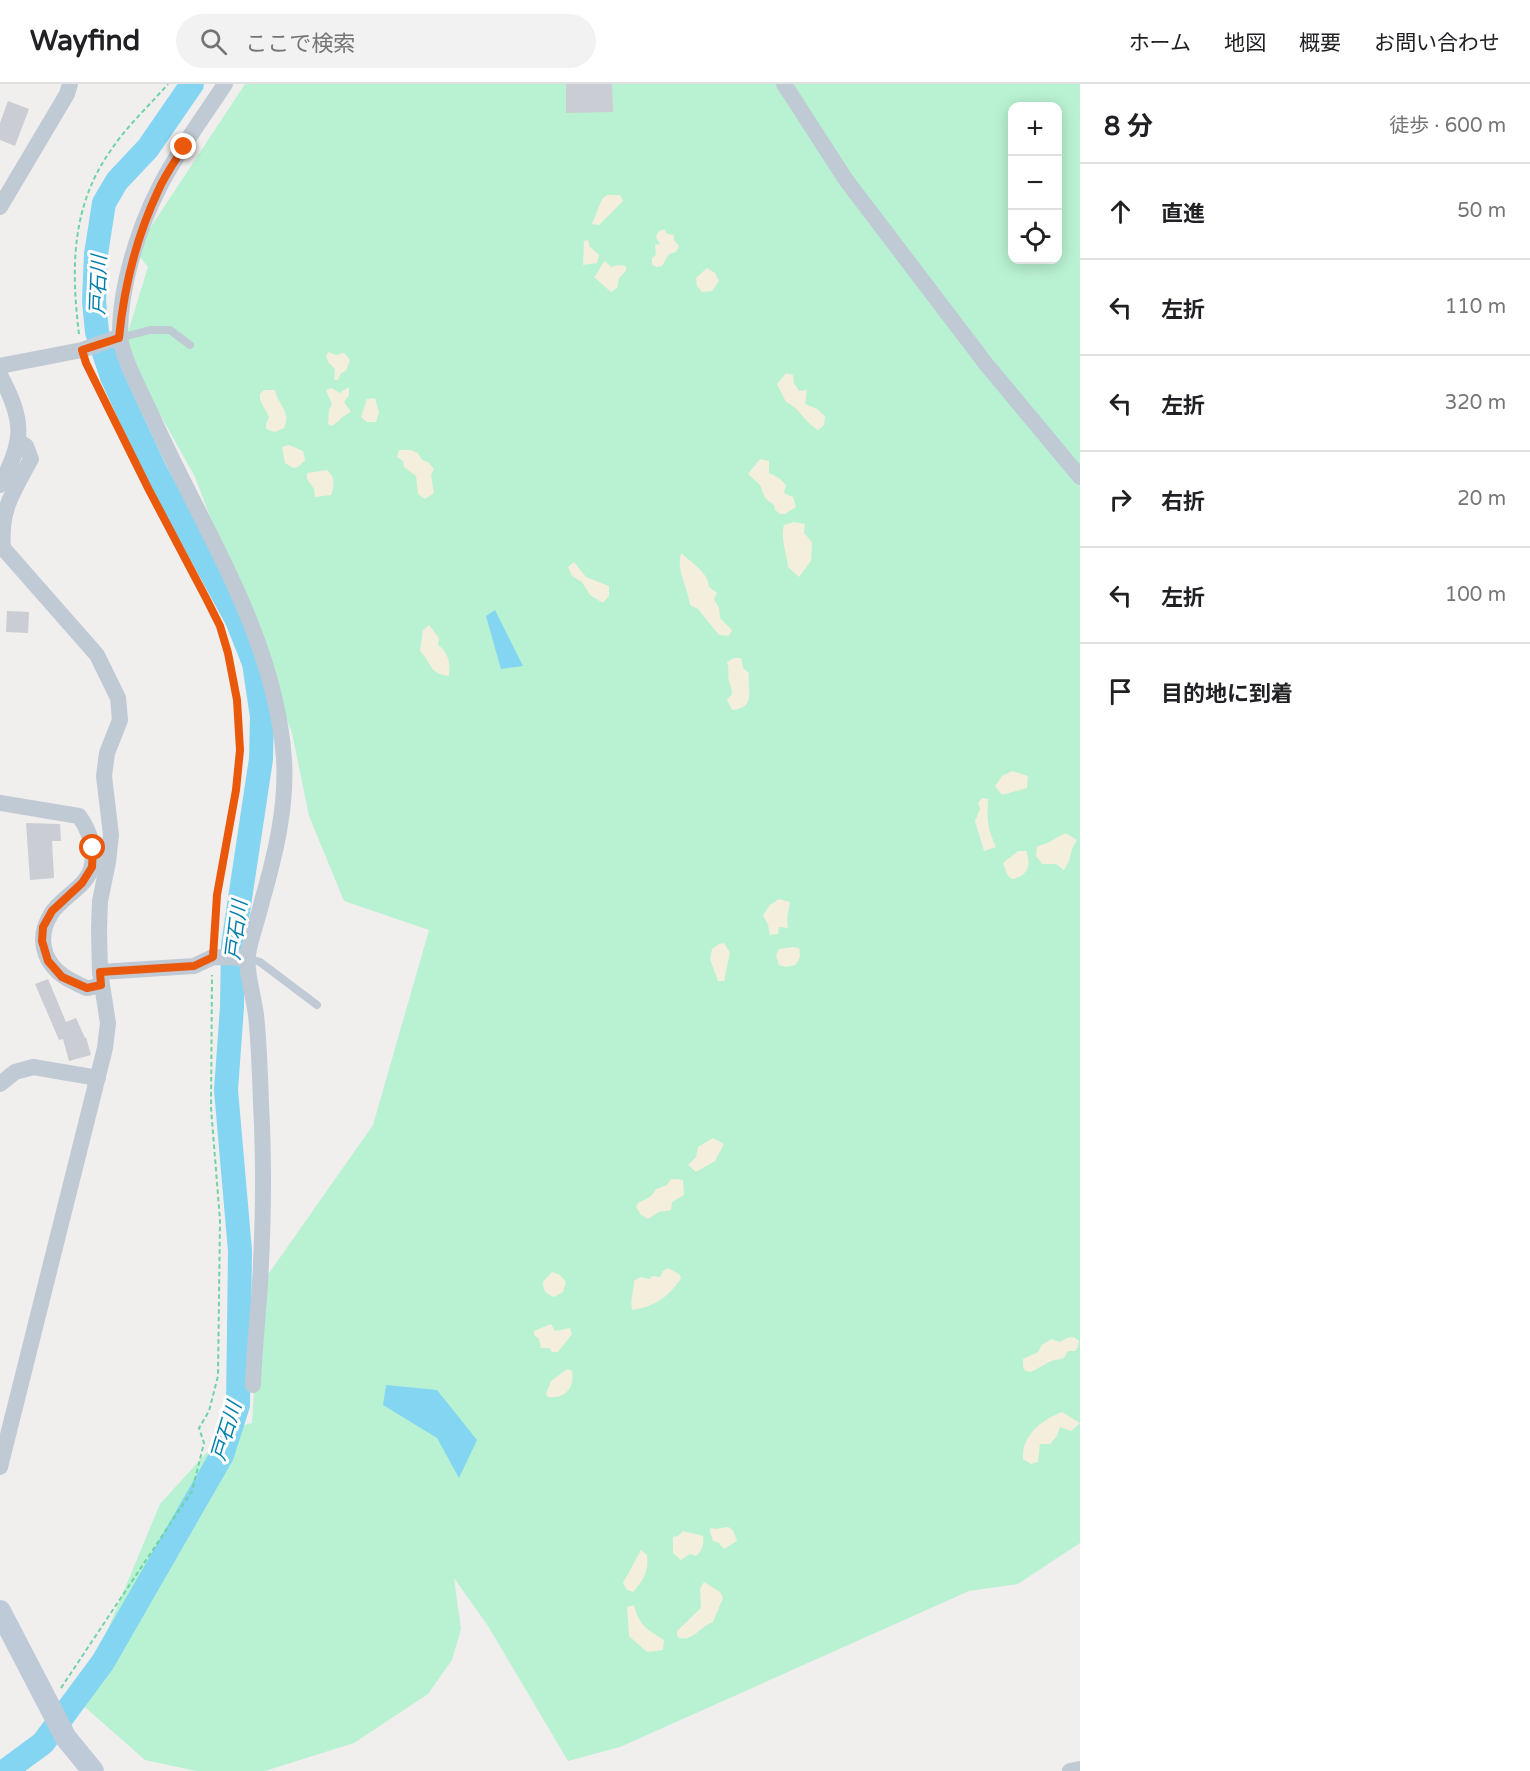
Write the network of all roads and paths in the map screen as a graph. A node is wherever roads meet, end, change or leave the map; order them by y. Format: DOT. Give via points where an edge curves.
graph roads {
  1 [pos="70,84"];
  2 [pos="168,84"];
  3 [pos="225,84"];
  4 [pos="784,84"];
  5 [pos="0,207"];
  6 [pos="117,338"];
  7 [pos="190,345"];
  8 [pos="84,349"];
  9 [pos="0,366"];
  10 [pos="0,375"];
  11 [pos="18,441"];
  12 [pos="1080,477"];
  13 [pos="0,485"];
  14 [pos="0,803"];
  15 [pos="213,957"];
  16 [pos="247,957"];
  17 [pos="100,979"];
  18 [pos="317,1005"];
  19 [pos="98,1078"];
  20 [pos="0,1084"];
  21 [pos="252,1385"];
  22 [pos="0,1467"];
  23 [pos="0,1611"];
  24 [pos="48,1706"];
  25 [pos="1080,1769"];
  26 [pos="93,1771"];
  27 [pos="1070,1771"];
  1 -- 5 [label="street"];
  2 -- 8 [label="path" via="111,149 93,179 82,212 74,281"];
  3 -- 6 [label="street" via="158,189 137,242"];
  4 -- 12 [label="street" via="846,180 986,364"];
  6 -- 7 [label="lane" via="170,330"];
  6 -- 8 [label="street"];
  6 -- 16 [label="street" via="176,470 246,611 276,707 284,760 283,807 272,868"];
  8 -- 9 [label="street"];
  8 -- 15 [label="path" via="86,363 211,607 228,653 237,700 240,750 217,895"];
  10 -- 11 [label="street" via="13,398 19,421"];
  11 -- 13 [label="street"];
  11 -- 17 [label="street" via="26,446 31,459 7,505 1,528 3,548 97,655 118,698 120,720 107,753 104,776 111,835 100,901"];
  14 -- 17 [label="street" via="79,816 88,828 92,867 82,883 52,911 43,927 42,941 48,961 62,977 87,988"];
  15 -- 16 [label="street"];
  15 -- 17 [label="street" via="194,966"];
  15 -- 24 [label="path" via="211,1108 220,1220 218,1376 209,1412 199,1428 204,1443 192,1491"];
  16 -- 18 [label="lane" via="260,962"];
  16 -- 21 [label="street" via="256,1016 262,1130 260,1275"];
  17 -- 19 [label="street" via="108,1023"];
  19 -- 20 [label="street" via="33,1067 15,1072"];
  19 -- 22 [label="street"];
  23 -- 24 [label="main road"];
  24 -- 26 [label="main road" via="66,1738"];
  25 -- 27 [label="street"];
}
